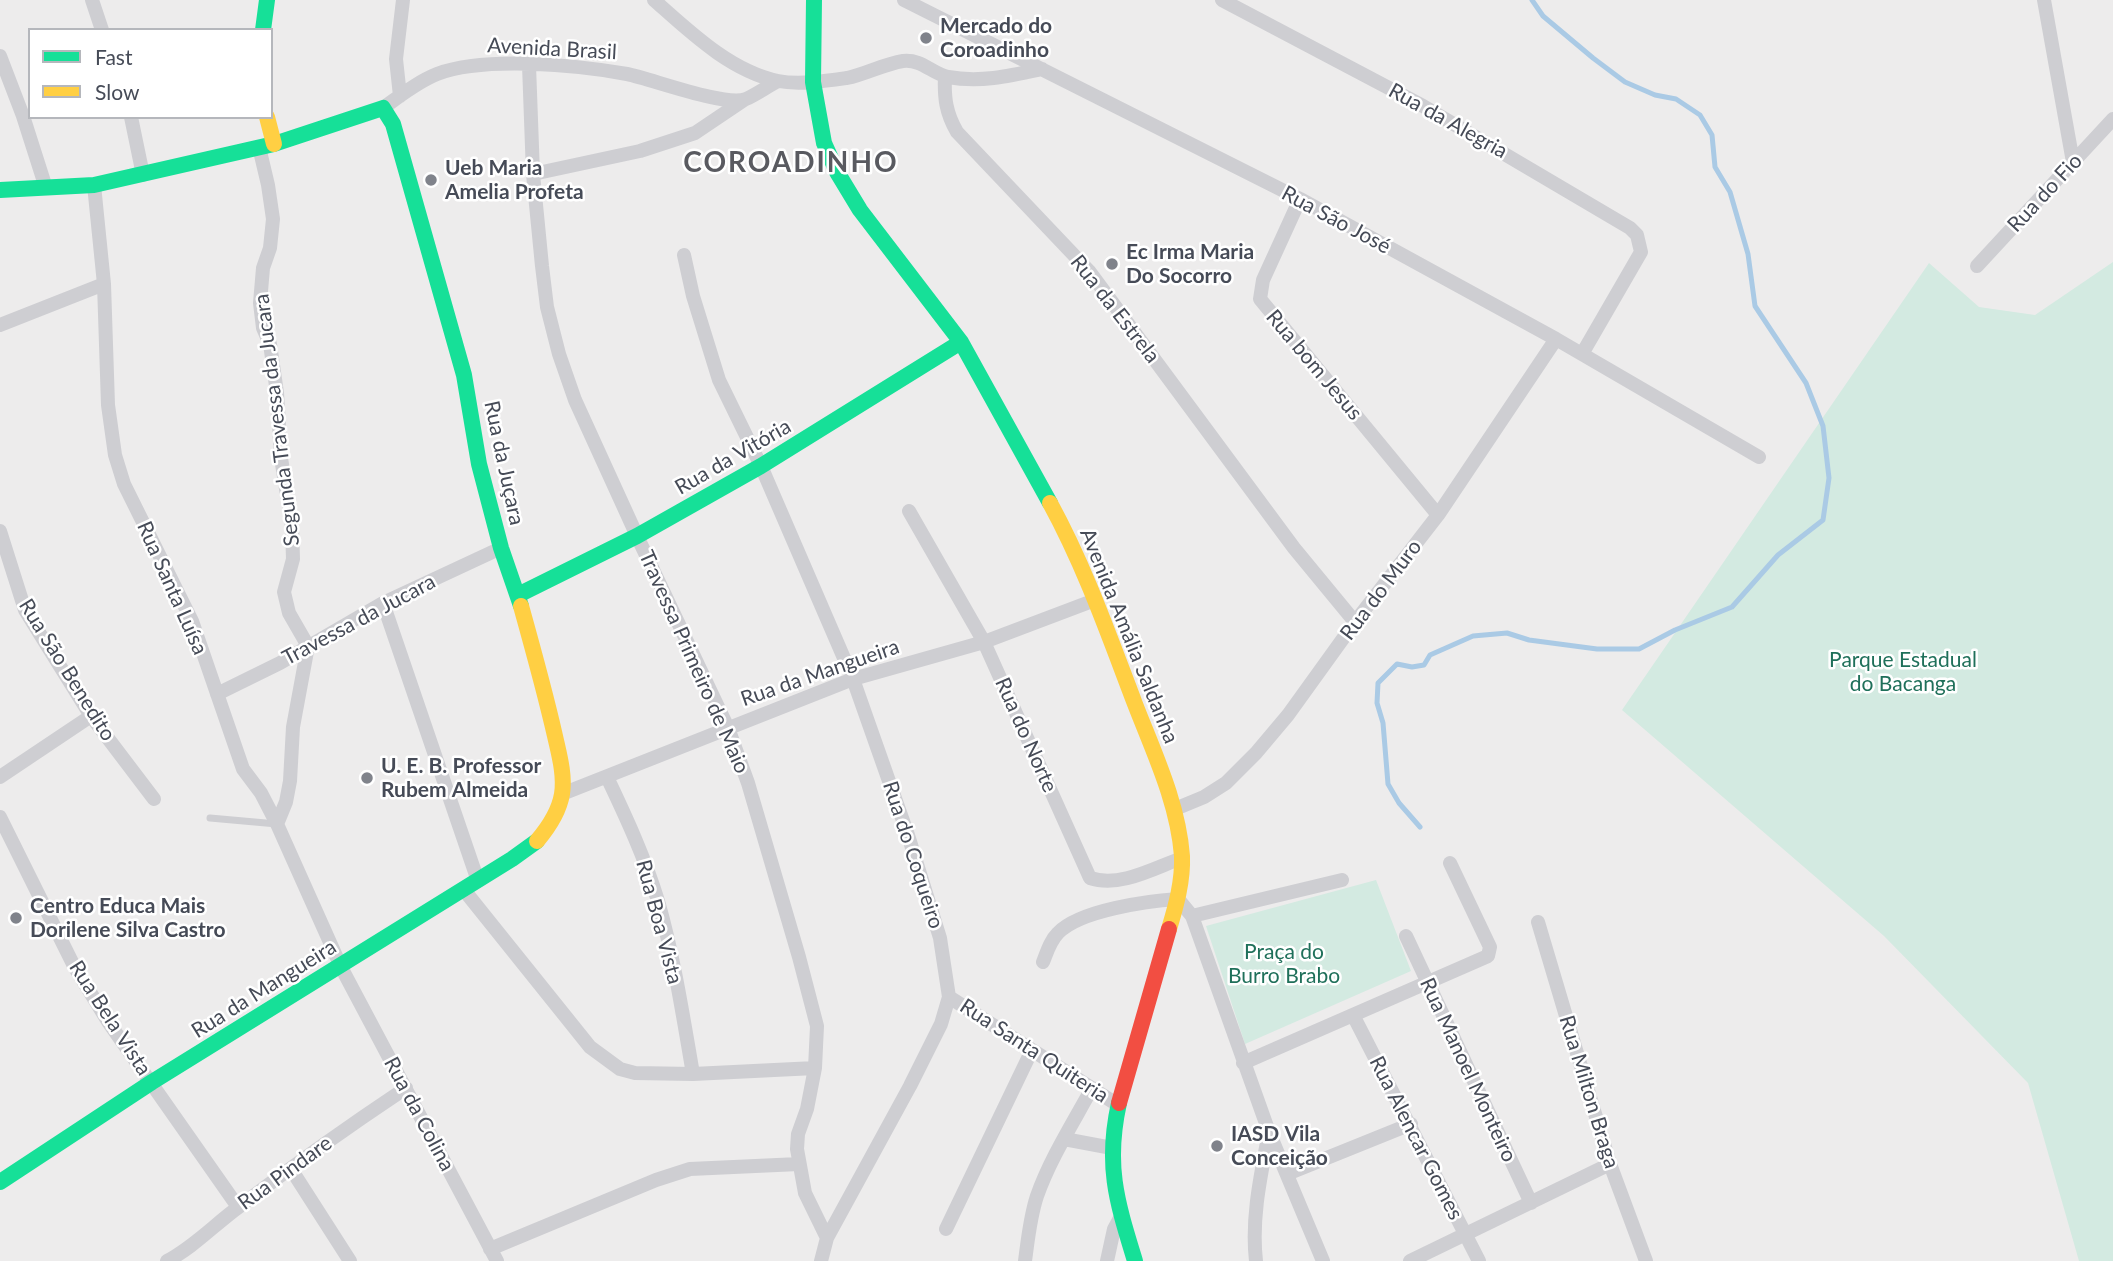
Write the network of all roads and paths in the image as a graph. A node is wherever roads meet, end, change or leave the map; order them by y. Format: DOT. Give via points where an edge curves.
graph roads {
  1 [pos="92,0"];
  2 [pos="267,0"];
  3 [pos="403,0"];
  4 [pos="654,0"];
  5 [pos="814,0"];
  6 [pos="904,0"];
  7 [pos="1222,0"];
  8 [pos="2044,0"];
  9 [pos="102,28"];
  10 [pos="263,28"];
  11 [pos="0,56"];
  12 [pos="529,65"];
  13 [pos="1042,69"];
  14 [pos="945,76"];
  15 [pos="778,81"];
  16 [pos="813,82"];
  17 [pos="400,96"];
  18 [pos="744,100"];
  19 [pos="383,108"];
  20 [pos="131,119"];
  21 [pos="267,119"];
  22 [pos="2113,120"];
  23 [pos="267,146"];
  24 [pos="2073,162"];
  25 [pos="533,174"];
  26 [pos="143,175"];
  27 [pos="94,185"];
  28 [pos="46,188"];
  29 [pos="0,190"];
  30 [pos="1300,199"];
  31 [pos="684,255"];
  32 [pos="1977,266"];
  33 [pos="104,284"];
  34 [pos="0,325"];
  35 [pos="1556,339"];
  36 [pos="961,342"];
  37 [pos="1582,354"];
  38 [pos="1759,457"];
  39 [pos="761,466"];
  40 [pos="909,511"];
  41 [pos="1438,514"];
  42 [pos="0,531"];
  43 [pos="637,536"];
  44 [pos="501,548"];
  45 [pos="518,595"];
  46 [pos="1095,600"];
  47 [pos="383,603"];
  48 [pos="1355,622"];
  49 [pos="984,642"];
  50 [pos="308,646"];
  51 [pos="853,679"];
  52 [pos="217,694"];
  53 [pos="91,716"];
  54 [pos="728,728"];
  55 [pos="0,777"];
  56 [pos="607,777"];
  57 [pos="562,794"];
  58 [pos="154,799"];
  59 [pos="1175,809"];
  60 [pos="0,817"];
  61 [pos="210,818"];
  62 [pos="277,824"];
  63 [pos="547,829"];
  64 [pos="1182,858"];
  65 [pos="1450,863"];
  66 [pos="1342,880"];
  67 [pos="478,881"];
  68 [pos="464,890"];
  69 [pos="1178,899"];
  70 [pos="1192,916"];
  71 [pos="1538,922"];
  72 [pos="1406,936"];
  73 [pos="1043,962"];
  74 [pos="341,967"];
  75 [pos="1427,981"];
  76 [pos="949,997"];
  77 [pos="1353,1015"];
  78 [pos="1032,1049"];
  79 [pos="1243,1063"];
  80 [pos="815,1068"];
  81 [pos="692,1074"];
  82 [pos="152,1082"];
  83 [pos="406,1088"];
  84 [pos="1092,1088"];
  85 [pos="1118,1105"];
  86 [pos="1411,1124"];
  87 [pos="1269,1132"];
  88 [pos="1064,1139"];
  89 [pos="1112,1148"];
  90 [pos="799,1164"];
  91 [pos="1610,1164"];
  92 [pos="291,1169"];
  93 [pos="1287,1174"];
  94 [pos="0,1182"];
  95 [pos="1531,1203"];
  96 [pos="238,1207"];
  97 [pos="1120,1218"];
  98 [pos="946,1229"];
  99 [pos="1464,1234"];
  100 [pos="827,1238"];
  101 [pos="494,1255"];
  102 [pos="177,1259"];
  103 [pos="350,1261"];
  104 [pos="821,1261"];
  105 [pos="1025,1261"];
  106 [pos="1107,1261"];
  107 [pos="1135,1261"];
  108 [pos="1256,1261"];
  109 [pos="1322,1261"];
  110 [pos="1410,1261"];
  111 [pos="1479,1261"];
  112 [pos="1646,1261"];
  1 -- 9 [label="street"];
  2 -- 10 [label="street"];
  3 -- 17 [label="street" via="396,59"];
  4 -- 15 [label="street" via="741,67"];
  5 -- 16 [label="street, Avenida Amália Saldanha"];
  6 -- 13 [label="street, Rua São José"];
  7 -- 37 [label="street, Rua da Alegria" via="1423,106 1630,228 1641,252"];
  8 -- 24 [label="street"];
  11 -- 28 [label="street"];
  12 -- 17 [label="street, Avenida Brasil" via="463,67 437,74"];
  12 -- 18 [label="street, Avenida Brasil" via="627,75 694,94"];
  12 -- 25 [label="street, Travessa Primeiro de Maio"];
  13 -- 14 [label="street" via="980,80"];
  13 -- 30 [label="street, Rua São José"];
  14 -- 16 [label="street" via="919,62 903,61 862,75"];
  14 -- 48 [label="street, Rua da Estrela" via="948,117 957,132 1089,271 1294,548"];
  15 -- 16 [label="street"];
  15 -- 18 [label="street"];
  16 -- 36 [label="street, Avenida Amália Saldanha" via="824,143 837,172 860,210"];
  17 -- 19 [label="street, Avenida Brasil"];
  18 -- 25 [label="street" via="695,133 640,151"];
  19 -- 23 [label="street, Avenida Brasil"];
  19 -- 44 [label="street, Rua da Juçara" via="393,124 464,375 479,464"];
  20 -- 26 [label="street"];
  21 -- 23 [label="street"];
  22 -- 24 [label="street, Rua do Fio"];
  23 -- 26 [label="street, Avenida Brasil"];
  23 -- 50 [label="street, Segunda Travessa da Jucara" via="273,219 260,303 270,344 292,526 293,559 284,592 289,613"];
  24 -- 32 [label="street, Rua do Fio"];
  25 -- 43 [label="street, Travessa Primeiro de Maio" via="547,307 559,354"];
  26 -- 27 [label="street, Avenida Brasil"];
  27 -- 28 [label="street, Avenida Brasil"];
  27 -- 33 [label="street, Rua Santa Luísa"];
  28 -- 29 [label="street, Avenida Brasil"];
  30 -- 35 [label="street, Rua São José"];
  30 -- 41 [label="street, Rua bom Jesus" via="1263,280 1260,299"];
  31 -- 39 [label="street, Rua do Coqueiro" via="719,380"];
  33 -- 34 [label="street"];
  33 -- 52 [label="street, Rua Santa Luísa" via="108,404 115,455 124,484 192,621"];
  35 -- 37 [label="street, Rua São José"];
  35 -- 41 [label="street, Rua do Muro"];
  36 -- 39 [label="street, Rua da Vitória"];
  36 -- 46 [label="street, Avenida Amália Saldanha" via="1067,535"];
  37 -- 38 [label="street, Rua São José"];
  39 -- 43 [label="street, Rua da Vitória"];
  39 -- 51 [label="street, Rua do Coqueiro"];
  40 -- 49 [label="street, Rua do Norte"];
  41 -- 48 [label="street, Rua do Muro"];
  42 -- 53 [label="street, Rua São Benedito" via="25,610"];
  43 -- 45 [label="street, Rua da Vitória"];
  43 -- 54 [label="street, Travessa Primeiro de Maio"];
  44 -- 45 [label="street, Rua da Juçara"];
  44 -- 47 [label="street, Travessa da Jucara"];
  45 -- 57 [label="street, Rua da Juçara" via="546,694 562,770"];
  46 -- 49 [label="street, Rua da Mangueira"];
  46 -- 59 [label="street, Avenida Amália Saldanha"];
  47 -- 50 [label="street, Travessa da Jucara"];
  47 -- 67 [label="street"];
  48 -- 59 [label="street, Rua do Muro" via="1256,753 1226,783"];
  49 -- 51 [label="street, Rua da Mangueira"];
  49 -- 64 [label="street, Rua do Norte" via="1090,878 1104,883 1124,879"];
  50 -- 52 [label="street, Travessa da Jucara"];
  50 -- 62 [label="street" via="293,727 290,781"];
  51 -- 54 [label="street, Rua da Mangueira"];
  51 -- 76 [label="street, Rua do Coqueiro" via="940,938"];
  52 -- 62 [label="street, Rua Santa Luísa" via="243,769"];
  53 -- 55 [label="street"];
  53 -- 58 [label="street, Rua São Benedito"];
  54 -- 56 [label="street, Rua da Mangueira"];
  54 -- 80 [label="street, Travessa Primeiro de Maio" via="817,1026"];
  56 -- 57 [label="street, Rua da Mangueira"];
  56 -- 81 [label="street, Rua Boa Vista" via="658,901"];
  57 -- 63 [label="street, Rua da Juçara"];
  59 -- 64 [label="street, Avenida Amália Saldanha"];
  60 -- 82 [label="street, Rua Bela Vista" via="74,966"];
  61 -- 62 [label="lane"];
  62 -- 74 [label="street, Rua Santa Luísa"];
  63 -- 67 [label="street, Rua da Mangueira"];
  64 -- 69 [label="street, Avenida Amália Saldanha"];
  65 -- 75 [label="street" via="1490,952 1480,961"];
  66 -- 70 [label="street"];
  67 -- 68 [label="street, Rua da Mangueira"];
  68 -- 74 [label="street, Rua da Mangueira"];
  68 -- 81 [label="street" via="590,1047 635,1073"];
  69 -- 70 [label="street"];
  69 -- 73 [label="street" via="1117,908 1068,925 1050,944"];
  69 -- 85 [label="street, Avenida Amália Saldanha"];
  70 -- 79 [label="street"];
  71 -- 91 [label="street, Rua Milton Braga"];
  72 -- 75 [label="street, Rua Manoel Monteiro"];
  74 -- 82 [label="street, Rua da Mangueira"];
  74 -- 83 [label="street, Rua da Colina"];
  75 -- 77 [label="street"];
  75 -- 95 [label="street, Rua Manoel Monteiro"];
  76 -- 78 [label="street, Rua Santa Quiteria"];
  76 -- 100 [label="street, Rua do Coqueiro" via="941,1024 910,1086"];
  77 -- 79 [label="street"];
  77 -- 86 [label="street, Rua Alencar Gomes"];
  78 -- 84 [label="street, Rua Santa Quiteria"];
  78 -- 98 [label="street"];
  79 -- 87 [label="street"];
  80 -- 81 [label="street"];
  80 -- 90 [label="street, Travessa Primeiro de Maio" via="798,1135"];
  82 -- 94 [label="street, Rua da Mangueira"];
  82 -- 96 [label="street, Rua Bela Vista"];
  83 -- 92 [label="street, Rua Pindare"];
  83 -- 101 [label="street, Rua da Colina"];
  84 -- 85 [label="street, Rua Santa Quiteria"];
  84 -- 88 [label="street"];
  85 -- 89 [label="street, Avenida Amália Saldanha"];
  86 -- 93 [label="street"];
  86 -- 99 [label="street, Rua Alencar Gomes"];
  87 -- 93 [label="street"];
  87 -- 108 [label="street" via="1257,1200"];
  88 -- 89 [label="street"];
  88 -- 105 [label="street" via="1038,1193"];
  89 -- 97 [label="street, Avenida Amália Saldanha"];
  90 -- 100 [label="street, Travessa Primeiro de Maio" via="805,1193"];
  90 -- 101 [label="street" via="690,1169 656,1180"];
  91 -- 95 [label="street"];
  91 -- 112 [label="street, Rua Milton Braga"];
  92 -- 96 [label="street, Rua Pindare"];
  92 -- 103 [label="street"];
  93 -- 109 [label="street"];
  95 -- 99 [label="street"];
  96 -- 102 [label="street, Rua Pindare"];
  97 -- 106 [label="street, Avenida Amália Saldanha"];
  97 -- 107 [label="street, Avenida Amália Saldanha"];
  99 -- 110 [label="street"];
  99 -- 111 [label="street, Rua Alencar Gomes"];
  100 -- 104 [label="street"];
}
